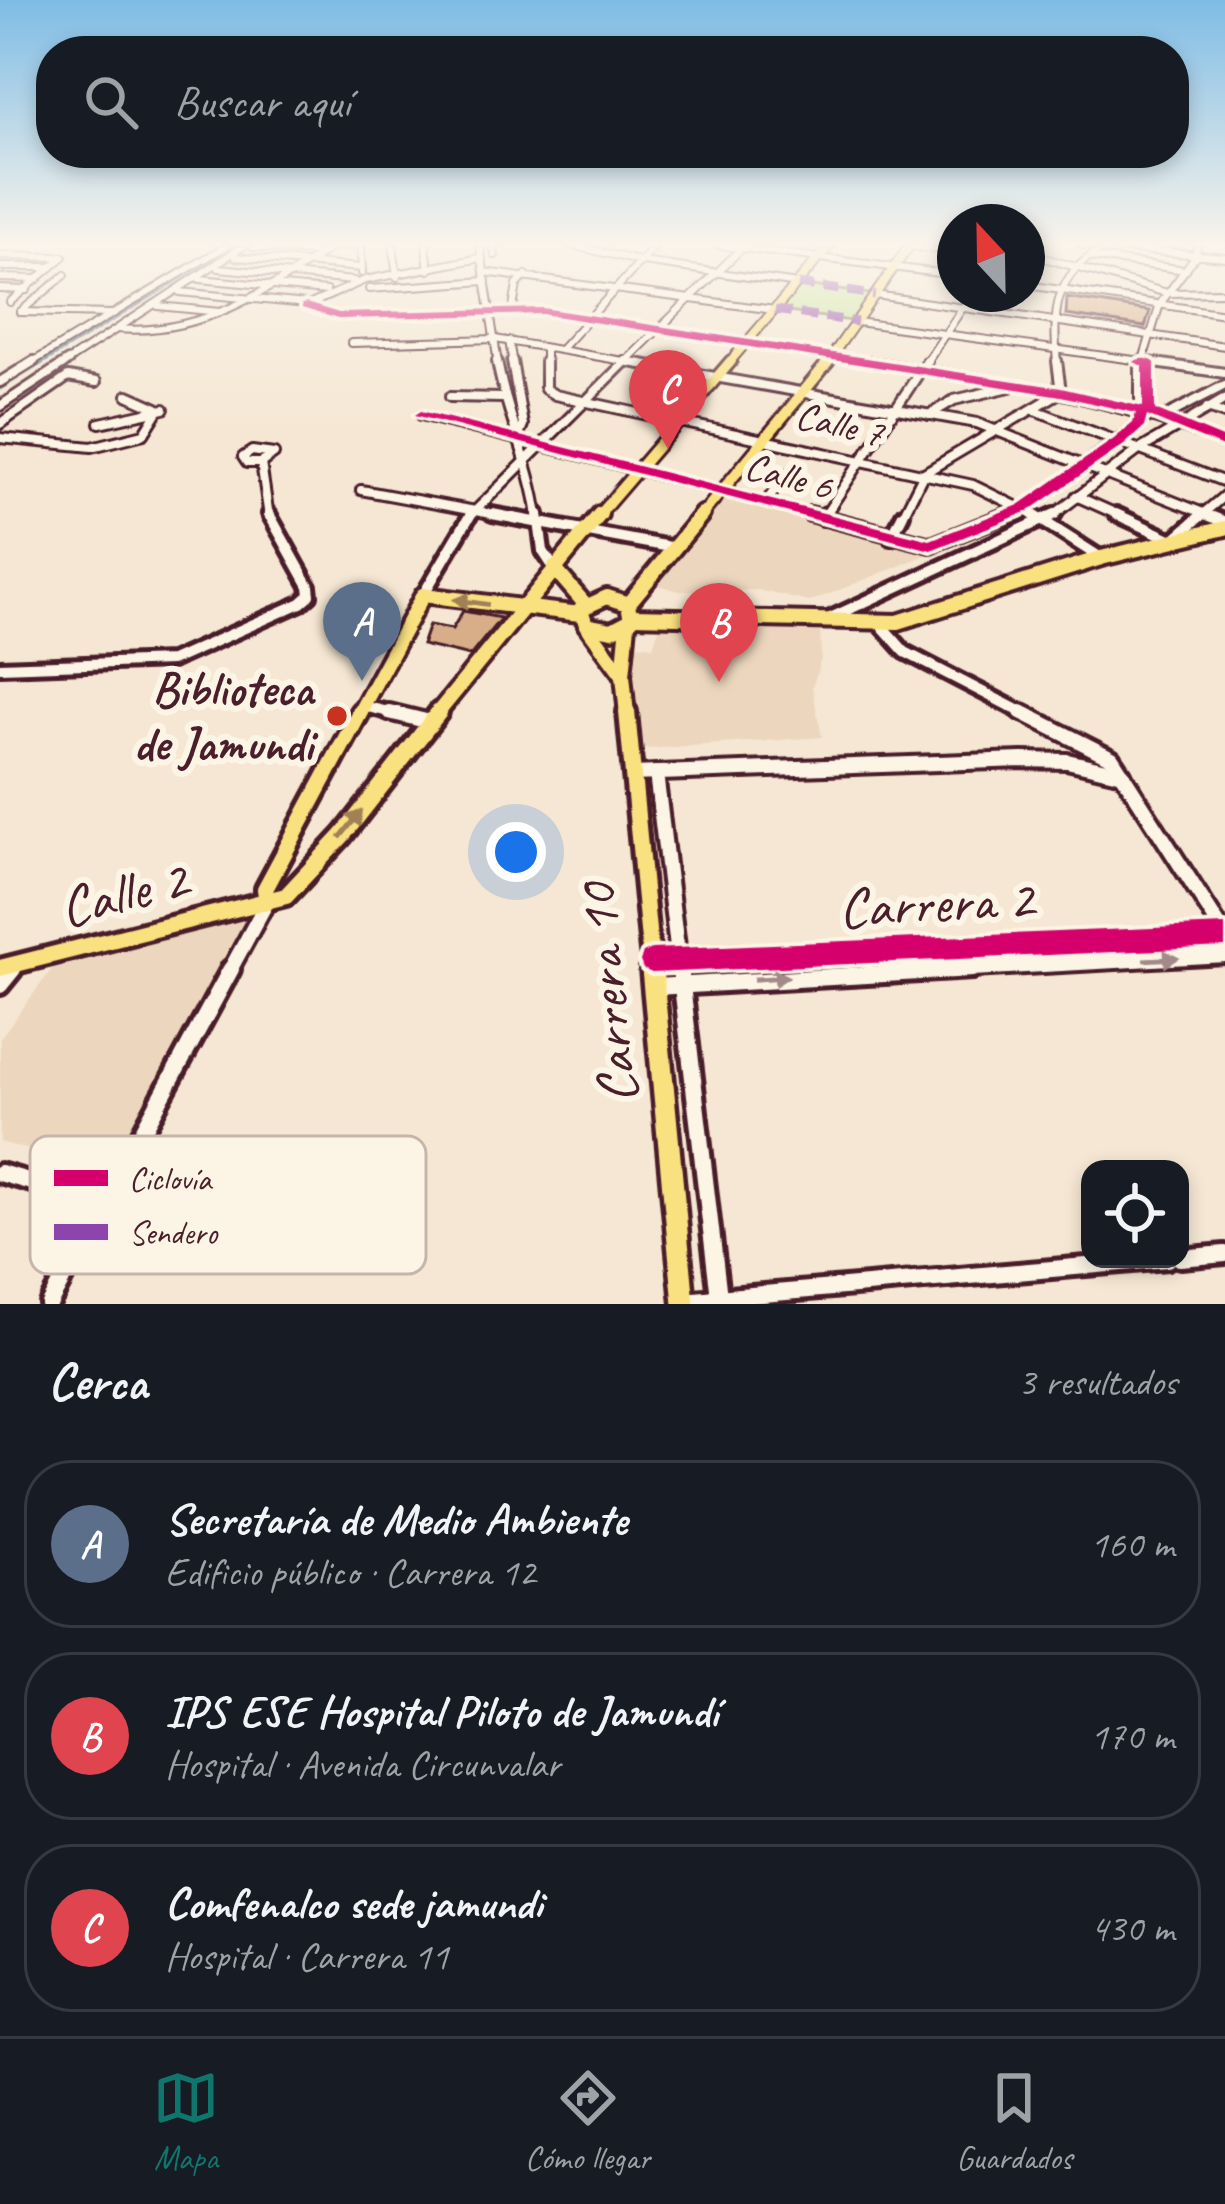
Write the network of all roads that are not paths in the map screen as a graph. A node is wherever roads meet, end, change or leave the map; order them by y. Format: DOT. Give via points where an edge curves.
graph roads {
  1 [pos="26,306"];
  2 [pos="129,306"];
  3 [pos="150,306"];
  4 [pos="158,306"];
  5 [pos="244,306"];
  6 [pos="309,306"];
  7 [pos="489,306"];
  8 [pos="603,306"];
  9 [pos="683,306"];
  10 [pos="746,306"];
  11 [pos="779,306"];
  12 [pos="868,306"];
  13 [pos="1061,306"];
  14 [pos="1159,306"];
  15 [pos="1172,306"];
  16 [pos="513,308"];
  17 [pos="490,310"];
  18 [pos="775,310"];
  19 [pos="962,312"];
  20 [pos="992,312"];
  21 [pos="228,313"];
  22 [pos="419,313"];
  23 [pos="113,314"];
  24 [pos="1225,316"];
  25 [pos="590,319"];
  26 [pos="857,322"];
  27 [pos="1059,322"];
  28 [pos="118,330"];
  29 [pos="659,330"];
  30 [pos="140,331"];
  31 [pos="947,335"];
  32 [pos="1151,335"];
  33 [pos="495,339"];
  34 [pos="421,340"];
  35 [pos="508,341"];
  36 [pos="351,343"];
  37 [pos="750,343"];
  38 [pos="1225,346"];
  39 [pos="545,348"];
  40 [pos="90,349"];
  41 [pos="560,350"];
  42 [pos="1054,350"];
  43 [pos="832,356"];
  44 [pos="623,362"];
  45 [pos="1145,362"];
  46 [pos="919,369"];
  47 [pos="1225,373"];
  48 [pos="1058,377"];
  49 [pos="718,379"];
  50 [pos="0,382"];
  51 [pos="62,382"];
  52 [pos="96,382"];
  53 [pos="1019,385"];
  54 [pos="1225,385"];
  55 [pos="76,386"];
  56 [pos="1061,392"];
  57 [pos="801,394"];
  58 [pos="128,395"];
  59 [pos="450,397"];
  60 [pos="503,398"];
  61 [pos="1225,399"];
  62 [pos="583,401"];
  63 [pos="0,406"];
  64 [pos="1207,408"];
  65 [pos="891,409"];
  66 [pos="1035,410"];
  67 [pos="155,411"];
  68 [pos="1143,412"];
  69 [pos="1225,414"];
  70 [pos="929,415"];
  71 [pos="421,416"];
  72 [pos="1162,418"];
  73 [pos="684,420"];
  74 [pos="100,423"];
  75 [pos="1176,424"];
  76 [pos="0,430"];
  77 [pos="1000,430"];
  78 [pos="766,437"];
  79 [pos="519,438"];
  80 [pos="1119,442"];
  81 [pos="1225,444"];
  82 [pos="538,445"];
  83 [pos="1139,450"];
  84 [pos="526,454"];
  85 [pos="858,458"];
  86 [pos="261,464"];
  87 [pos="1088,465"];
  88 [pos="639,472"];
  89 [pos="924,473"];
  90 [pos="1108,473"];
  91 [pos="787,474"];
  92 [pos="1225,482"];
  93 [pos="361,490"];
  94 [pos="722,491"];
  95 [pos="1225,495"];
  96 [pos="1076,496"];
  97 [pos="766,503"];
  98 [pos="1024,508"];
  99 [pos="473,511"];
  100 [pos="1202,511"];
  101 [pos="823,518"];
  102 [pos="1046,521"];
  103 [pos="537,523"];
  104 [pos="1225,525"];
  105 [pos="587,531"];
  106 [pos="1208,532"];
  107 [pos="891,538"];
  108 [pos="1173,540"];
  109 [pos="1225,541"];
  110 [pos="675,548"];
  111 [pos="1101,558"];
  112 [pos="554,568"];
  113 [pos="423,595"];
  114 [pos="519,609"];
  115 [pos="583,613"];
  116 [pos="630,613"];
  117 [pos="820,622"];
  118 [pos="880,624"];
  119 [pos="0,667"];
  120 [pos="623,675"];
  121 [pos="363,706"];
  122 [pos="430,722"];
  123 [pos="656,772"];
  124 [pos="632,774"];
  125 [pos="1123,774"];
  126 [pos="267,902"];
  127 [pos="1225,936"];
  128 [pos="1225,955"];
  129 [pos="676,959"];
  130 [pos="652,961"];
  131 [pos="9,966"];
  132 [pos="0,985"];
  133 [pos="679,986"];
  134 [pos="655,987"];
  135 [pos="138,1136"];
  136 [pos="0,1173"];
  137 [pos="30,1182"];
  138 [pos="1225,1254"];
  139 [pos="1189,1257"];
  140 [pos="1081,1266"];
  141 [pos="65,1274"];
  142 [pos="719,1297"];
  143 [pos="684,1303"];
  144 [pos="49,1304"];
  1 -- 23 [label="street" via="20,313"];
  2 -- 23 [label="street"];
  3 -- 28 [label="street"];
  4 -- 21 [label="street"];
  4 -- 28 [label="street"];
  5 -- 21 [label="street"];
  6 -- 22 [label="street" via="338,316"];
  7 -- 17 [label="street"];
  8 -- 25 [label="street"];
  9 -- 29 [label="street"];
  10 -- 18 [label="street"];
  11 -- 18 [label="main road"];
  12 -- 26 [label="main road"];
  13 -- 27 [label="street"];
  14 -- 32 [label="street"];
  15 -- 24 [label="street"];
  16 -- 17 [label="street"];
  16 -- 25 [label="street"];
  17 -- 22 [label="street"];
  17 -- 33 [label="street"];
  18 -- 37 [label="main road"];
  19 -- 31 [label="street"];
  20 -- 27 [label="street"];
  21 -- 30 [label="street"];
  22 -- 34 [label="street"];
  23 -- 50 [label="street"];
  25 -- 29 [label="street"];
  25 -- 41 [label="street"];
  26 -- 31 [label="street"];
  26 -- 43 [label="main road"];
  27 -- 32 [label="street"];
  27 -- 42 [label="street"];
  28 -- 30 [label="street"];
  28 -- 40 [label="street"];
  29 -- 37 [label="street"];
  29 -- 44 [label="street"];
  30 -- 40 [label="street"];
  31 -- 42 [label="street"];
  31 -- 46 [label="street"];
  32 -- 38 [label="street"];
  32 -- 45 [label="street"];
  33 -- 34 [label="street"];
  33 -- 35 [label="street"];
  33 -- 60 [label="street"];
  34 -- 36 [label="street"];
  35 -- 39 [label="street"];
  35 -- 79 [label="street"];
  37 -- 43 [label="street"];
  37 -- 49 [label="main road"];
  39 -- 41 [label="street"];
  39 -- 62 [label="street, Calle 7" via="548,392"];
  40 -- 63 [label="street"];
  41 -- 44 [label="street"];
  42 -- 45 [label="street"];
  42 -- 48 [label="street"];
  43 -- 46 [label="street"];
  43 -- 57 [label="main road"];
  44 -- 49 [label="street"];
  44 -- 62 [label="street"];
  45 -- 47 [label="street"];
  45 -- 68 [label="street"];
  46 -- 53 [label="street"];
  46 -- 65 [label="street"];
  48 -- 53 [label="street"];
  48 -- 56 [label="street"];
  49 -- 57 [label="street"];
  49 -- 73 [label="main road"];
  51 -- 52 [label="street" via="75,375"];
  51 -- 55 [label="street"];
  51 -- 76 [label="street"];
  53 -- 56 [label="street"];
  53 -- 70 [label="street" via="954,400"];
  54 -- 72 [label="street"];
  56 -- 66 [label="street"];
  56 -- 68 [label="street"];
  57 -- 65 [label="street"];
  57 -- 78 [label="main road"];
  58 -- 67 [label="street"];
  59 -- 60 [label="street"];
  60 -- 79 [label="street"];
  61 -- 64 [label="street"];
  62 -- 73 [label="street, Calle 7"];
  62 -- 82 [label="street"];
  64 -- 69 [label="street"];
  64 -- 75 [label="street"];
  65 -- 70 [label="street"];
  65 -- 85 [label="street"];
  66 -- 77 [label="street"];
  66 -- 80 [label="street"];
  67 -- 74 [label="street"];
  67 -- 76 [label="street" via="144,434 106,446"];
  68 -- 72 [label="street"];
  68 -- 80 [label="street"];
  70 -- 77 [label="street"];
  71 -- 79 [label="street, Calle 6"];
  72 -- 75 [label="street"];
  73 -- 78 [label="street, Calle 7"];
  73 -- 88 [label="main road"];
  75 -- 81 [label="street"];
  75 -- 83 [label="street"];
  77 -- 87 [label="street"];
  77 -- 89 [label="street"];
  78 -- 85 [label="street, Calle 7"];
  78 -- 94 [label="main road"];
  79 -- 82 [label="street, Calle 6"];
  79 -- 84 [label="street"];
  80 -- 83 [label="street"];
  80 -- 87 [label="street"];
  82 -- 84 [label="street"];
  82 -- 88 [label="street, Calle 6"];
  83 -- 90 [label="street"];
  83 -- 92 [label="street"];
  84 -- 99 [label="street"];
  84 -- 103 [label="street"];
  85 -- 89 [label="street, Calle 7"];
  85 -- 101 [label="street"];
  86 -- 119 [label="street" via="270,523 310,595 171,661"];
  87 -- 90 [label="street"];
  87 -- 98 [label="street"];
  88 -- 94 [label="street, Calle 6"];
  88 -- 105 [label="main road"];
  89 -- 98 [label="street, Calle 7"];
  89 -- 107 [label="street"];
  90 -- 96 [label="street"];
  90 -- 100 [label="street"];
  91 -- 97 [label="street"];
  93 -- 99 [label="street"];
  94 -- 97 [label="street, Calle 6"];
  94 -- 110 [label="main road"];
  95 -- 100 [label="street"];
  96 -- 102 [label="street"];
  96 -- 108 [label="street"];
  97 -- 101 [label="street, Calle 6"];
  98 -- 102 [label="street, Calle 7"];
  98 -- 107 [label="street, Calle 6" via="931,545"];
  99 -- 103 [label="street"];
  99 -- 113 [label="street"];
  100 -- 104 [label="street"];
  100 -- 108 [label="street"];
  101 -- 107 [label="street, Calle 6"];
  102 -- 111 [label="street, Calle 7"];
  102 -- 117 [label="street"];
  103 -- 105 [label="street"];
  103 -- 112 [label="street"];
  104 -- 106 [label="main road"];
  105 -- 110 [label="street"];
  105 -- 112 [label="main road"];
  106 -- 108 [label="main road"];
  106 -- 109 [label="street"];
  108 -- 111 [label="main road"];
  110 -- 116 [label="main road"];
  111 -- 118 [label="main road" via="941,613"];
  112 -- 114 [label="main road"];
  112 -- 115 [label="main road"];
  114 -- 113 [label="main road, one-way"];
  113 -- 121 [label="main road"];
  114 -- 115 [label="main road"];
  114 -- 122 [label="main road"];
  115 -- 116 [label="main road" via="607,597"];
  115 -- 116 [label="main road" via="612,630"];
  115 -- 120 [label="main road"];
  116 -- 117 [label="main road"];
  116 -- 120 [label="main road, Carrera 10"];
  117 -- 118 [label="main road"];
  118 -- 125 [label="street" via="905,652 1098,749"];
  120 -- 124 [label="main road, Carrera 10"];
  121 -- 122 [label="street"];
  121 -- 126 [label="main road" via="265,890"];
  126 -- 122 [label="main road, one-way" via="286,896 343,835"];
  123 -- 124 [label="street"];
  123 -- 125 [label="street" via="1022,760"];
  123 -- 129 [label="street"];
  124 -- 130 [label="main road, Carrera 10"];
  125 -- 127 [label="street"];
  126 -- 131 [label="main road, Calle 2"];
  126 -- 135 [label="street"];
  127 -- 129 [label="street, Carrera 2"];
  133 -- 128 [label="street, one-way"];
  129 -- 130 [label="street, Carrera 2"];
  129 -- 133 [label="street"];
  130 -- 134 [label="main road, Carrera 10"];
  131 -- 132 [label="street"];
  133 -- 134 [label="street"];
  133 -- 142 [label="street"];
  134 -- 143 [label="main road, Carrera 10"];
  136 -- 137 [label="street"];
  138 -- 139 [label="street"];
  140 -- 142 [label="street"];
  141 -- 144 [label="street"];
  142 -- 143 [label="street"];
}
